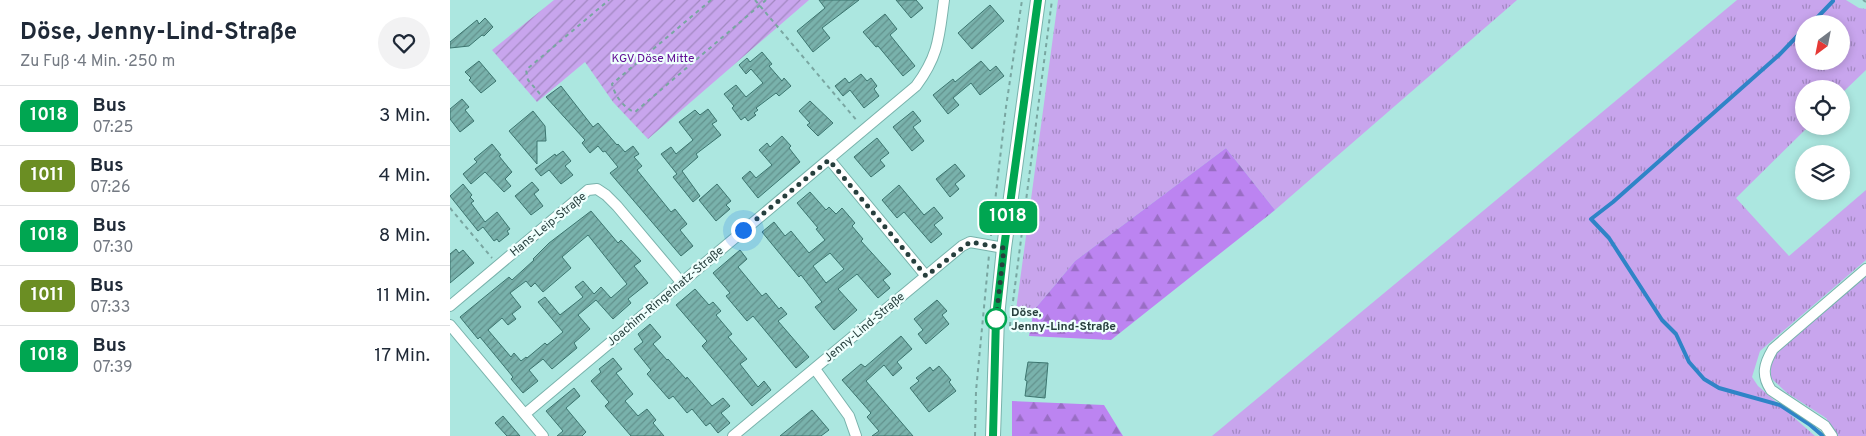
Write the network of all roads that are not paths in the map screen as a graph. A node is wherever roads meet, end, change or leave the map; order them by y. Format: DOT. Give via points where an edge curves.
graph roads {
  1 [pos="944,0"];
  2 [pos="1038,0"];
  3 [pos="829,160"];
  4 [pos="1004,248"];
  5 [pos="1866,269"];
  6 [pos="926,276"];
  7 [pos="681,282"];
  8 [pos="450,306"];
  9 [pos="450,325"];
  10 [pos="815,369"];
  11 [pos="525,414"];
  12 [pos="543,436"];
  13 [pos="734,436"];
  14 [pos="856,436"];
  15 [pos="993,436"];
  16 [pos="1832,436"];
  1 -- 3 [label="street, Joachim-Ringelnatz-Straße" via="938,42 929,68 916,86"];
  2 -- 4 [label="street"];
  3 -- 6 [label="street"];
  3 -- 7 [label="street, Joachim-Ringelnatz-Straße"];
  4 -- 6 [label="street, Jenny-Lind-Straße" via="970,242"];
  4 -- 15 [label="street" via="996,317"];
  5 -- 16 [label="street" via="1773,349 1766,362 1764,372 1771,390 1825,426"];
  6 -- 10 [label="street, Jenny-Lind-Straße"];
  7 -- 8 [label="street, Hans-Leip-Straße" via="618,206 597,189 588,190"];
  7 -- 11 [label="street, Joachim-Ringelnatz-Straße"];
  9 -- 11 [label="street"];
  10 -- 13 [label="street, Jenny-Lind-Straße"];
  10 -- 14 [label="street" via="849,416"];
  11 -- 12 [label="street"];
}
